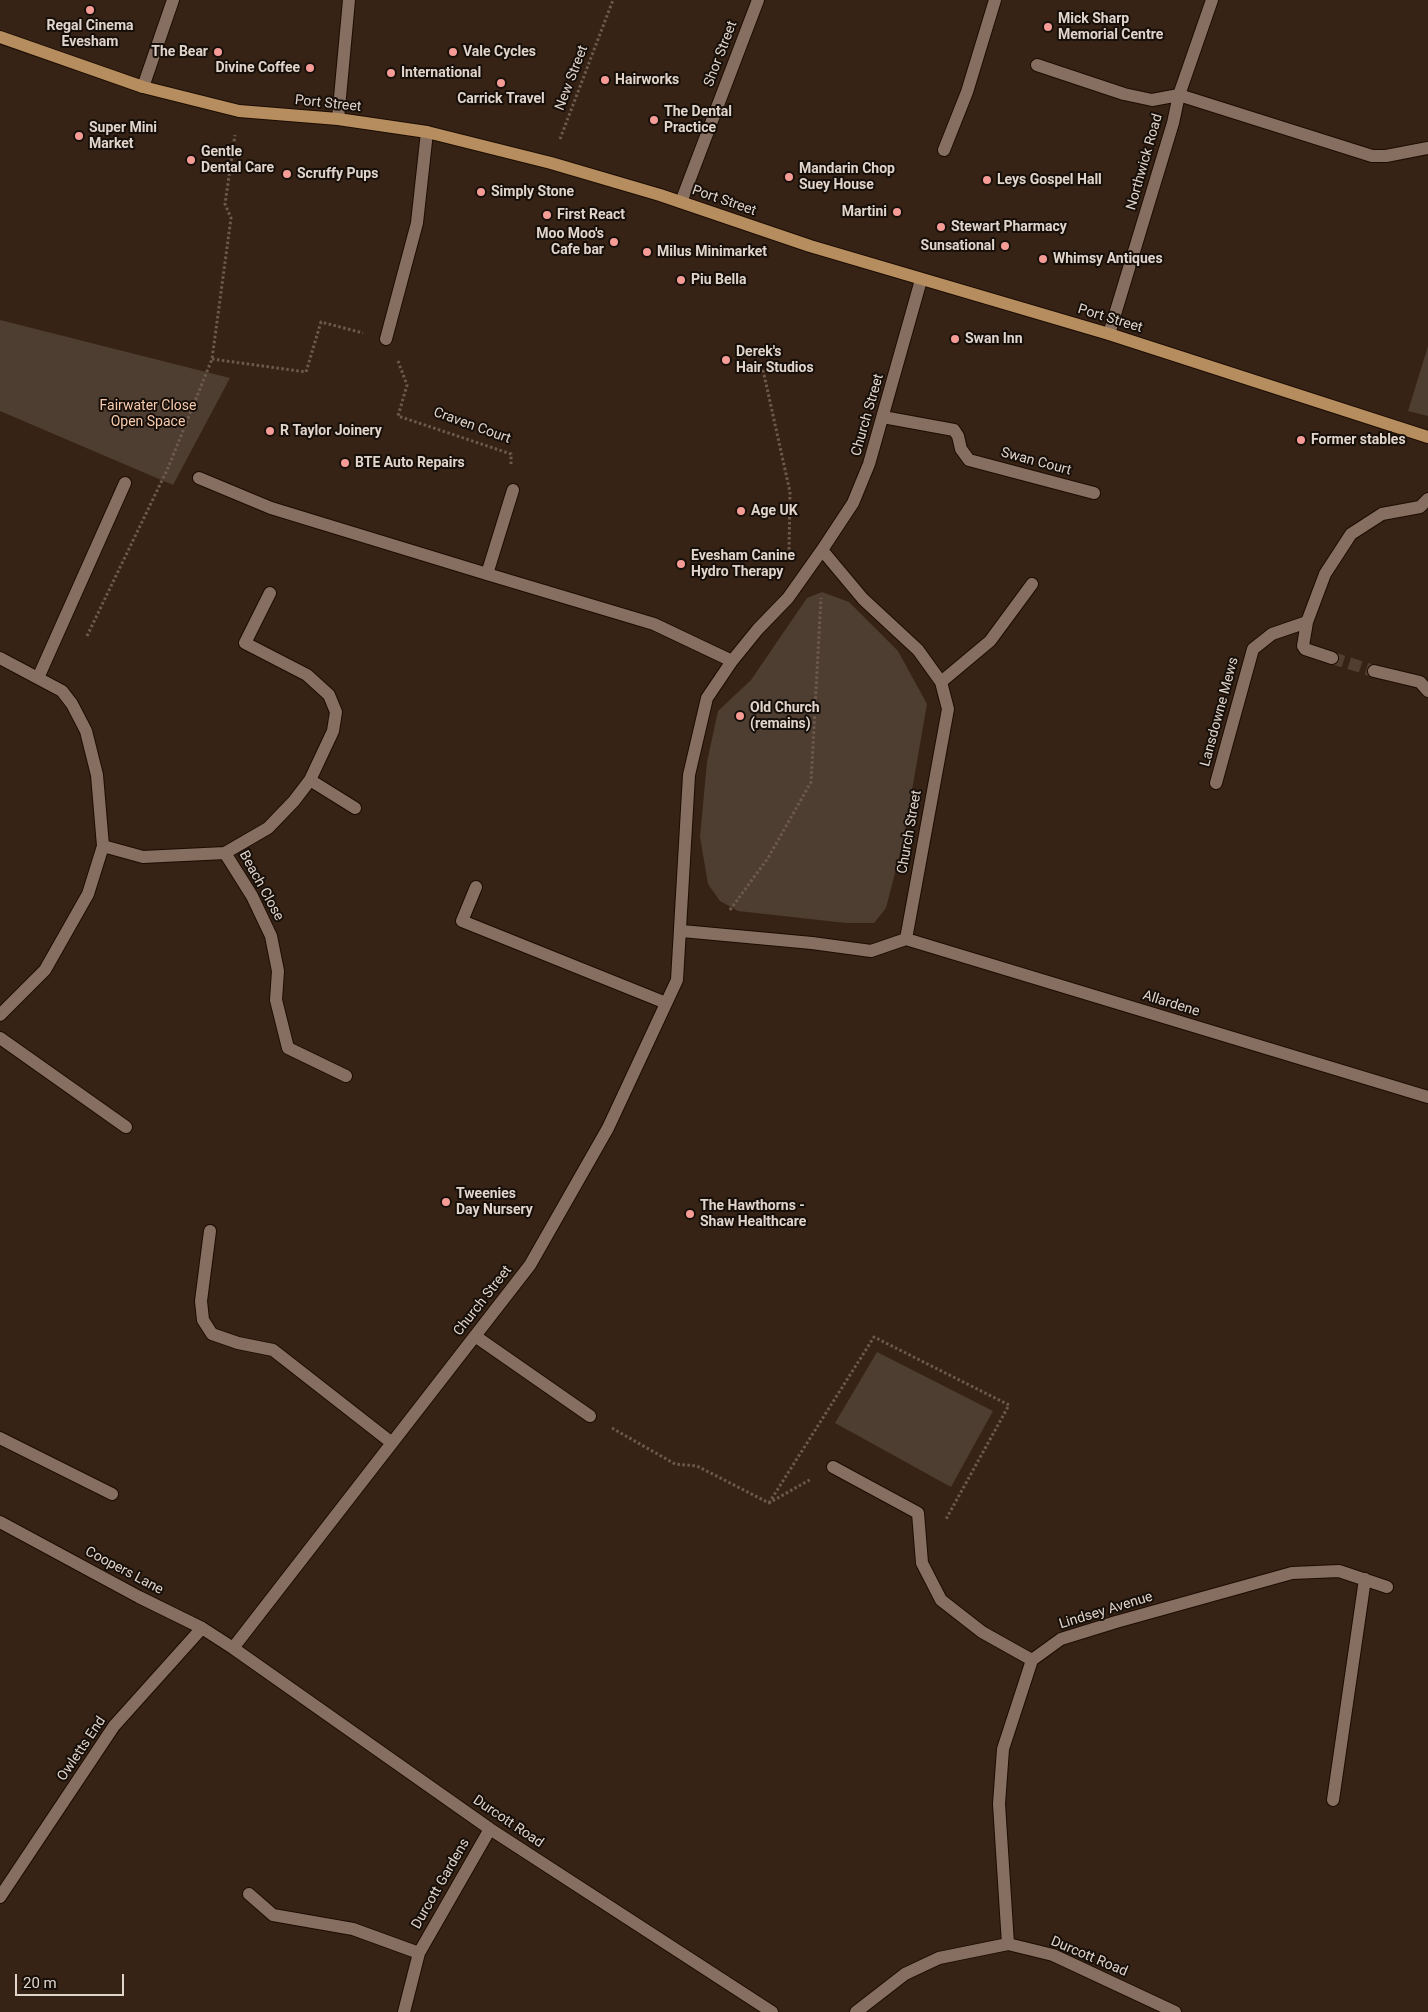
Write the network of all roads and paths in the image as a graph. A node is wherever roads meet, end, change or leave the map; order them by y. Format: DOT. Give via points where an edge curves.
graph roads {
  1 [pos="173,0"];
  2 [pos="349,0"];
  3 [pos="613,0"];
  4 [pos="758,0"];
  5 [pos="994,0"];
  6 [pos="1212,0"];
  7 [pos="0,37"];
  8 [pos="1038,65"];
  9 [pos="143,87"];
  10 [pos="1178,95"];
  11 [pos="238,111"];
  12 [pos="338,119"];
  13 [pos="427,132"];
  14 [pos="1428,148"];
  15 [pos="944,150"];
  16 [pos="551,163"];
  17 [pos="681,202"];
  18 [pos="922,280"];
  19 [pos="1109,334"];
  20 [pos="386,339"];
  21 [pos="212,359"];
  22 [pos="763,370"];
  23 [pos="883,416"];
  24 [pos="1428,436"];
  25 [pos="198,478"];
  26 [pos="125,483"];
  27 [pos="513,490"];
  28 [pos="1094,493"];
  29 [pos="1428,499"];
  30 [pos="822,550"];
  31 [pos="487,574"];
  32 [pos="1032,584"];
  33 [pos="822,592"];
  34 [pos="270,593"];
  35 [pos="788,598"];
  36 [pos="1306,622"];
  37 [pos="86,638"];
  38 [pos="0,658"];
  39 [pos="1332,658"];
  40 [pos="732,661"];
  41 [pos="1374,671"];
  42 [pos="38,678"];
  43 [pos="940,682"];
  44 [pos="1428,690"];
  45 [pos="764,724"];
  46 [pos="814,728"];
  47 [pos="310,780"];
  48 [pos="1216,783"];
  49 [pos="354,808"];
  50 [pos="103,846"];
  51 [pos="225,853"];
  52 [pos="476,887"];
  53 [pos="682,931"];
  54 [pos="713,934"];
  55 [pos="906,939"];
  56 [pos="666,1003"];
  57 [pos="0,1015"];
  58 [pos="0,1038"];
  59 [pos="346,1076"];
  60 [pos="1428,1097"];
  61 [pos="126,1127"];
  62 [pos="210,1231"];
  63 [pos="475,1336"];
  64 [pos="590,1416"];
  65 [pos="0,1438"];
  66 [pos="392,1443"];
  67 [pos="833,1467"];
  68 [pos="112,1494"];
  69 [pos="769,1503"];
  70 [pos="0,1522"];
  71 [pos="944,1523"];
  72 [pos="1364,1579"];
  73 [pos="1387,1587"];
  74 [pos="202,1628"];
  75 [pos="233,1648"];
  76 [pos="1032,1660"];
  77 [pos="1333,1800"];
  78 [pos="490,1830"];
  79 [pos="249,1894"];
  80 [pos="0,1897"];
  81 [pos="1008,1944"];
  82 [pos="419,1953"];
  83 [pos="404,2012"];
  84 [pos="772,2012"];
  85 [pos="856,2012"];
  86 [pos="1175,2012"];
  1 -- 9 [label="street"];
  2 -- 12 [label="street"];
  3 -- 16 [label="path, New Street"];
  4 -- 17 [label="street, Shor Street"];
  5 -- 15 [label="street" via="967,92"];
  6 -- 10 [label="street, Northwick Road"];
  7 -- 9 [label="main road, Port Street"];
  8 -- 10 [label="street" via="1152,100"];
  9 -- 11 [label="main road, Port Street"];
  10 -- 14 [label="street" via="1372,156"];
  10 -- 19 [label="street, Northwick Road"];
  11 -- 12 [label="main road, Port Street"];
  11 -- 21 [label="path" via="225,204 231,218"];
  12 -- 13 [label="main road, Port Street"];
  13 -- 16 [label="main road, Port Street"];
  13 -- 20 [label="street" via="417,223"];
  16 -- 17 [label="main road, Port Street"];
  17 -- 18 [label="main road, Port Street"];
  18 -- 19 [label="main road, Port Street"];
  18 -- 23 [label="street, Church Street"];
  19 -- 24 [label="main road, Port Street"];
  20 -- 21 [label="path" via="321,322 306,372"];
  20 -- 27 [label="path, Craven Court" via="407,385 398,416 511,454"];
  21 -- 37 [label="path" via="168,468"];
  22 -- 35 [label="path" via="790,492"];
  23 -- 28 [label="street, Swan Court" via="954,430 969,460"];
  23 -- 30 [label="street, Church Street" via="853,503"];
  25 -- 31 [label="street" via="271,508"];
  26 -- 42 [label="street"];
  27 -- 31 [label="street"];
  29 -- 36 [label="street" via="1420,507 1382,514 1351,534 1325,574"];
  30 -- 35 [label="street, Church Street"];
  30 -- 43 [label="street, Church Street" via="863,599 918,650"];
  31 -- 40 [label="street" via="654,624"];
  32 -- 43 [label="street" via="990,641"];
  33 -- 46 [label="path"];
  34 -- 47 [label="street, Beach Close" via="245,643 307,675 330,695 336,712 333,731"];
  35 -- 40 [label="street, Church Street"];
  36 -- 39 [label="street" via="1303,646"];
  36 -- 48 [label="street, Lansdowne Mews" via="1272,634 1253,649"];
  38 -- 42 [label="street"];
  40 -- 53 [label="street, Church Street" via="707,698 690,775"];
  41 -- 44 [label="street" via="1420,682"];
  42 -- 50 [label="street" via="62,691 86,731 97,775"];
  43 -- 55 [label="street, Church Street" via="948,709"];
  45 -- 46 [label="path"];
  46 -- 54 [label="path" via="811,782 768,858"];
  47 -- 49 [label="street"];
  47 -- 51 [label="street, Beach Close" via="268,828"];
  50 -- 51 [label="street, Beach Close" via="143,857"];
  50 -- 57 [label="street" via="88,894 45,970"];
  51 -- 59 [label="street, Beach Close" via="252,896 271,936 278,971 276,1000 288,1048"];
  52 -- 56 [label="street" via="462,921"];
  53 -- 54 [label="street"];
  53 -- 56 [label="street, Church Street" via="678,980"];
  54 -- 55 [label="street" via="871,951"];
  55 -- 60 [label="street, Allardene"];
  56 -- 63 [label="street, Church Street" via="608,1128 530,1265"];
  58 -- 61 [label="street"];
  62 -- 66 [label="street" via="201,1301 203,1320 212,1334 273,1350"];
  63 -- 64 [label="street"];
  63 -- 66 [label="street, Church Street"];
  64 -- 69 [label="path" via="675,1464 697,1466"];
  65 -- 68 [label="street"];
  66 -- 75 [label="street, Church Street"];
  67 -- 69 [label="path"];
  67 -- 76 [label="street" via="918,1513 922,1563 941,1600 982,1632"];
  69 -- 71 [label="path" via="874,1337 1009,1405"];
  70 -- 74 [label="street, Coopers Lane"];
  72 -- 73 [label="street, Lindsey Avenue"];
  72 -- 76 [label="street, Lindsey Avenue" via="1339,1571 1292,1573 1061,1639"];
  72 -- 77 [label="street"];
  74 -- 75 [label="street, Coopers Lane"];
  74 -- 80 [label="street, Owletts End" via="114,1726"];
  75 -- 78 [label="street, Durcott Road"];
  76 -- 81 [label="street" via="1003,1749 998,1804"];
  78 -- 82 [label="street, Durcott Gardens"];
  78 -- 84 [label="street, Durcott Road"];
  79 -- 82 [label="street" via="273,1914 353,1928"];
  81 -- 85 [label="street, Durcott Road" via="939,1958 905,1974"];
  81 -- 86 [label="street, Durcott Road" via="1053,1955"];
  82 -- 83 [label="street, Durcott Gardens"];
}
